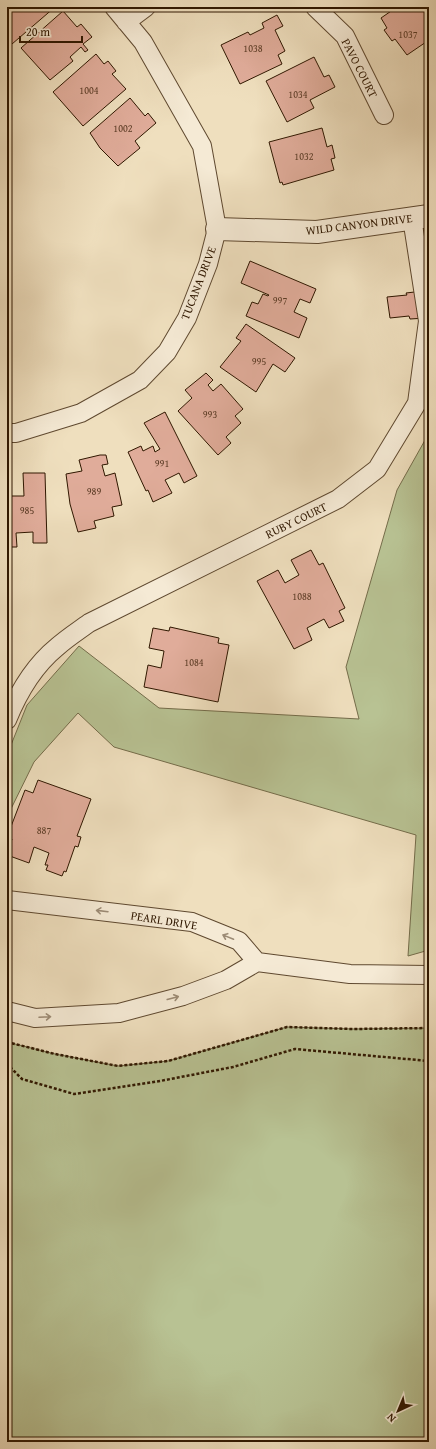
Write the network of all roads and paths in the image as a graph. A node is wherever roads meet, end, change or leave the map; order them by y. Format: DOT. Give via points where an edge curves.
graph roads {
  1 [pos="114,7"];
  2 [pos="146,7"];
  3 [pos="315,7"];
  4 [pos="126,22"];
  5 [pos="384,115"];
  6 [pos="420,217"];
  7 [pos="217,228"];
  8 [pos="7,433"];
  9 [pos="7,720"];
  10 [pos="7,900"];
  11 [pos="258,962"];
  12 [pos="429,975"];
  13 [pos="7,1011"];
  14 [pos="429,1028"];
  15 [pos="7,1042"];
  16 [pos="7,1058"];
  17 [pos="429,1061"];
  1 -- 4 [label="street, TUCANA DRIVE"];
  2 -- 4 [label="street"];
  3 -- 5 [label="street, PAVO COURT" via="344,36"];
  4 -- 7 [label="street, TUCANA DRIVE" via="143,42 202,146"];
  6 -- 7 [label="street, WILD CANYON DRIVE" via="317,232"];
  6 -- 9 [label="street, RUBY COURT" via="428,321 418,403 377,469 338,499 89,623 56,647 31,676"];
  7 -- 8 [label="street, TUCANA DRIVE" via="208,264 187,318 167,352 140,380 81,413 16,433"];
  11 -- 10 [label="street, PEARL DRIVE, one-way" via="238,941 192,922"];
  11 -- 12 [label="street" via="350,974"];
  13 -- 11 [label="street, one-way" via="35,1018 119,1013 183,996 219,982"];
  14 -- 15 [label="path" via="353,1030 288,1027 168,1061 118,1066"];
  16 -- 17 [label="path" via="8,1065 22,1079 74,1094 233,1067 295,1049"];
}
